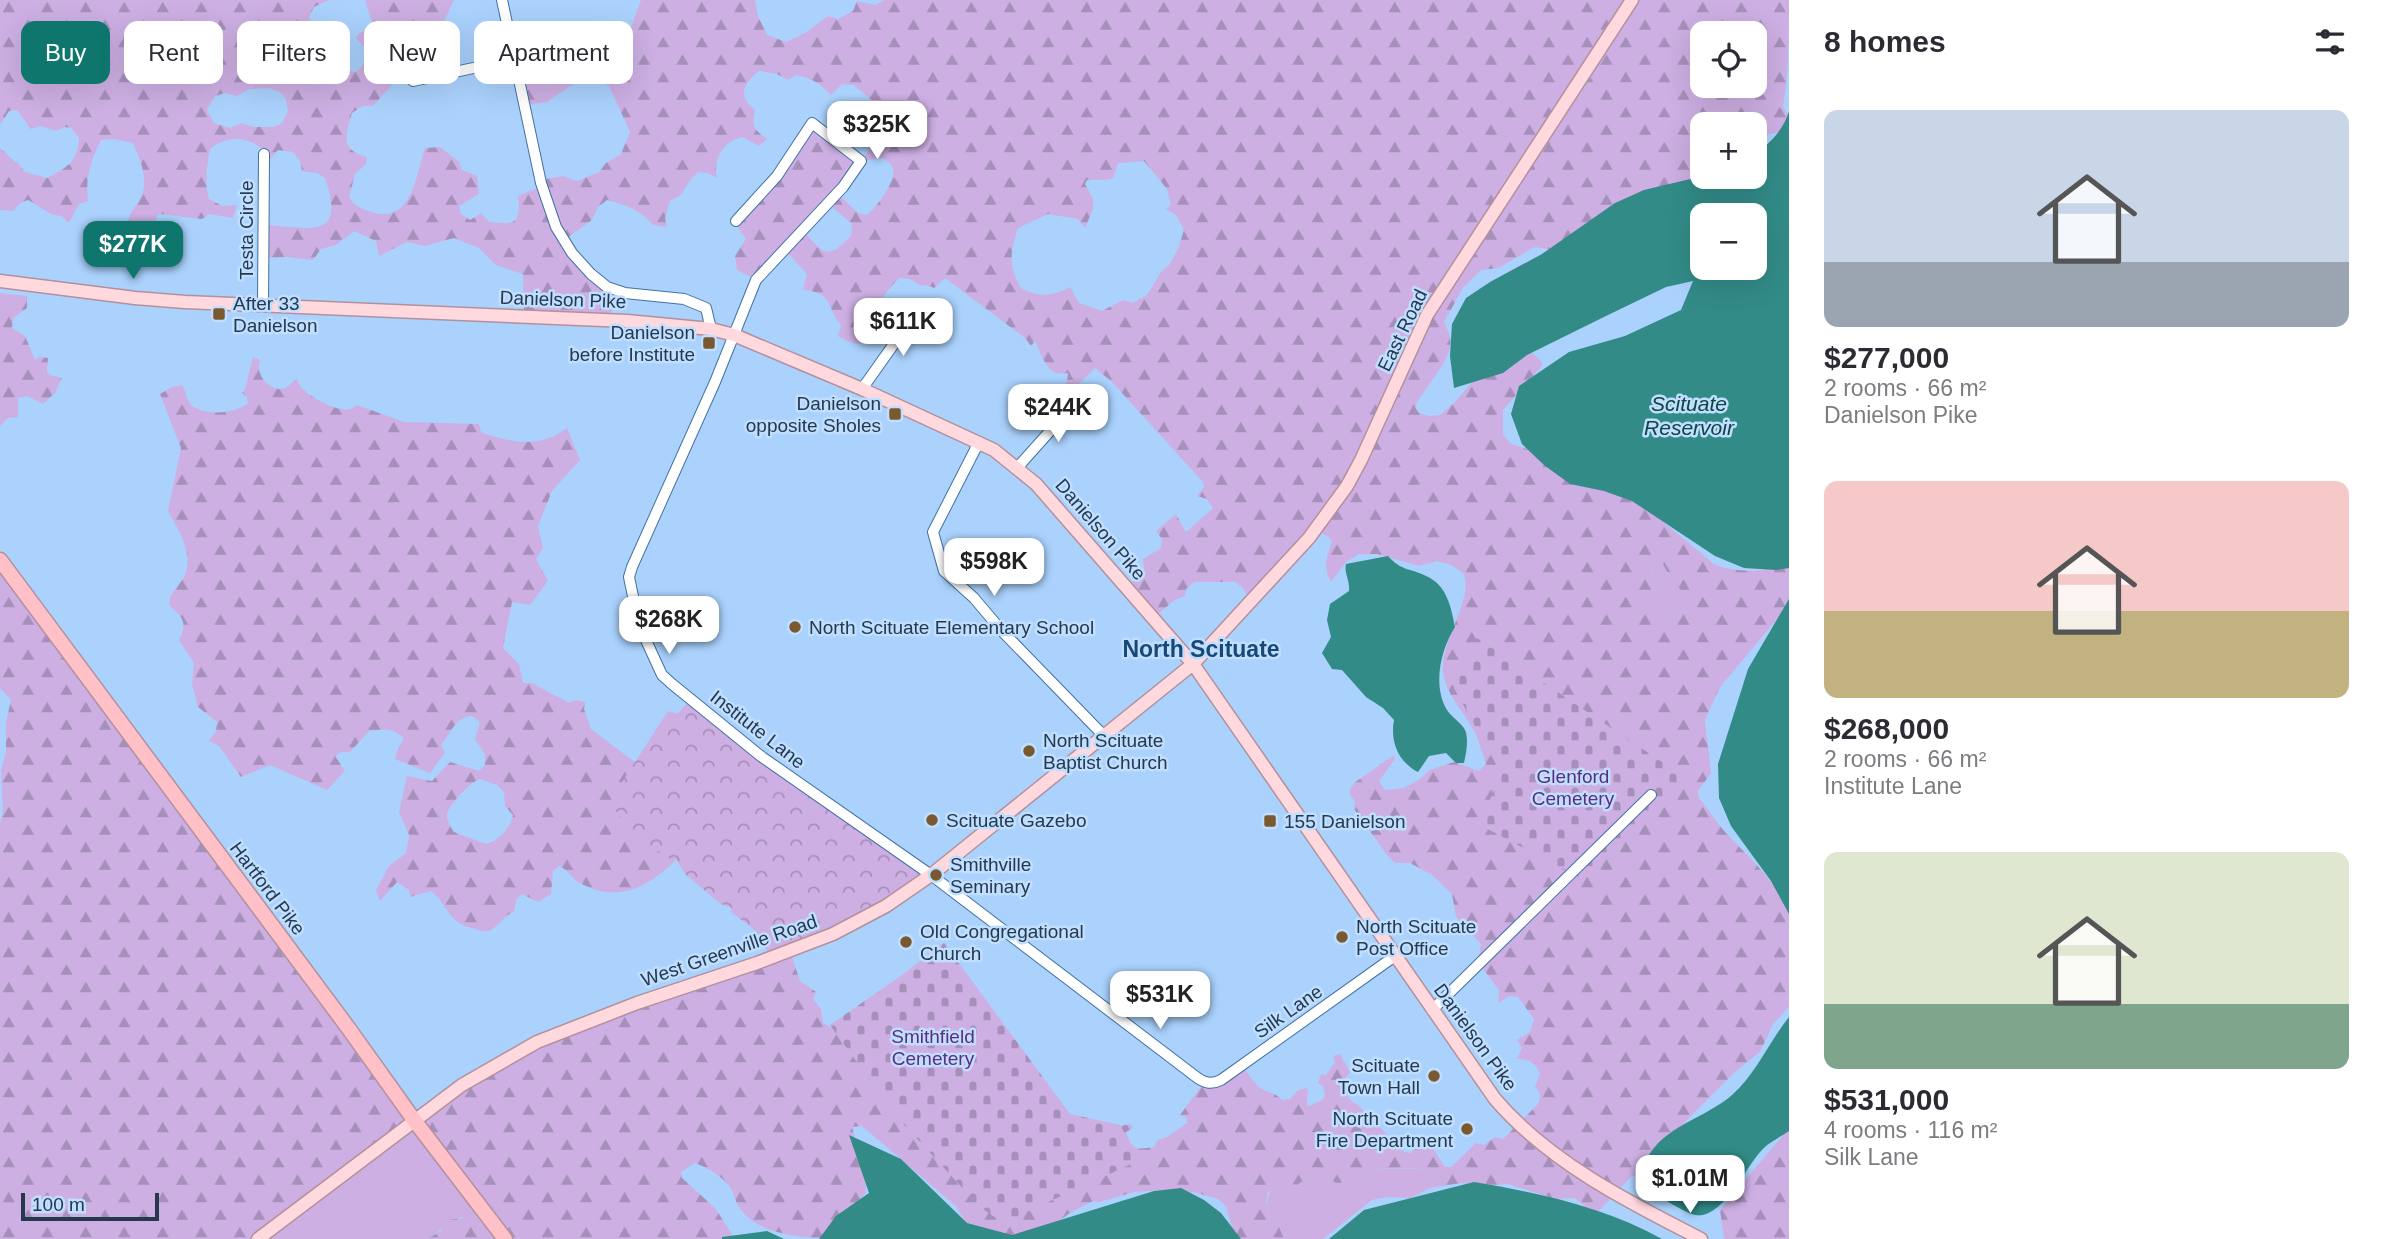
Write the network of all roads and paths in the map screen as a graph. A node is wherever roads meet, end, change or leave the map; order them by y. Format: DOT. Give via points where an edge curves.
graph roads {
  1 [pos="502,0"];
  2 [pos="1632,0"];
  3 [pos="507,21"];
  4 [pos="520,84"];
  5 [pos="264,154"];
  6 [pos="736,221"];
  7 [pos="0,281"];
  8 [pos="263,306"];
  9 [pos="918,310"];
  10 [pos="711,329"];
  11 [pos="734,335"];
  12 [pos="862,389"];
  13 [pos="1077,401"];
  14 [pos="979,442"];
  15 [pos="1017,468"];
  16 [pos="0,560"];
  17 [pos="1193,664"];
  18 [pos="1104,736"];
  19 [pos="1651,795"];
  20 [pos="931,875"];
  21 [pos="1395,956"];
  22 [pos="1432,1010"];
  23 [pos="414,1120"];
  24 [pos="258,1239"];
  25 [pos="505,1239"];
  26 [pos="1701,1239"];
  1 -- 3 [label="street"];
  2 -- 17 [label="main road, East Road" via="1427,315 1346,486 1309,538"];
  4 -- 10 [label="street" via="541,183 556,227 572,253 607,286 625,293 684,299 706,308"];
  5 -- 8 [label="street, Testa Circle"];
  6 -- 11 [label="street, Institute Lane" via="776,176 812,123 861,161 844,187 756,280"];
  7 -- 8 [label="main road, Danielson Pike" via="135,298"];
  8 -- 10 [label="main road, Danielson Pike" via="627,321"];
  9 -- 12 [label="street"];
  10 -- 11 [label="main road, Danielson Pike"];
  11 -- 12 [label="main road, Danielson Pike"];
  11 -- 20 [label="street, Institute Lane" via="632,566 629,577 639,625 662,675 672,684 762,757"];
  12 -- 14 [label="main road, Danielson Pike"];
  13 -- 15 [label="street"];
  14 -- 15 [label="main road, Danielson Pike"];
  14 -- 18 [label="street" via="933,532 944,571"];
  15 -- 17 [label="main road, Danielson Pike" via="1069,520"];
  16 -- 23 [label="highway, Hartford Pike"];
  17 -- 18 [label="main road, West Greenville Road"];
  17 -- 21 [label="main road, Danielson Pike"];
  18 -- 20 [label="main road, West Greenville Road"];
  19 -- 22 [label="street"];
  20 -- 21 [label="street, Silk Lane" via="1195,1076 1212,1083"];
  20 -- 23 [label="main road, West Greenville Road" via="833,934 537,1042 462,1085"];
  21 -- 22 [label="main road, Danielson Pike"];
  22 -- 26 [label="main road, Danielson Pike" via="1495,1099 1532,1137 1650,1213"];
  23 -- 24 [label="main road, West Greenville Road"];
  23 -- 25 [label="highway, Hartford Pike"];
}
